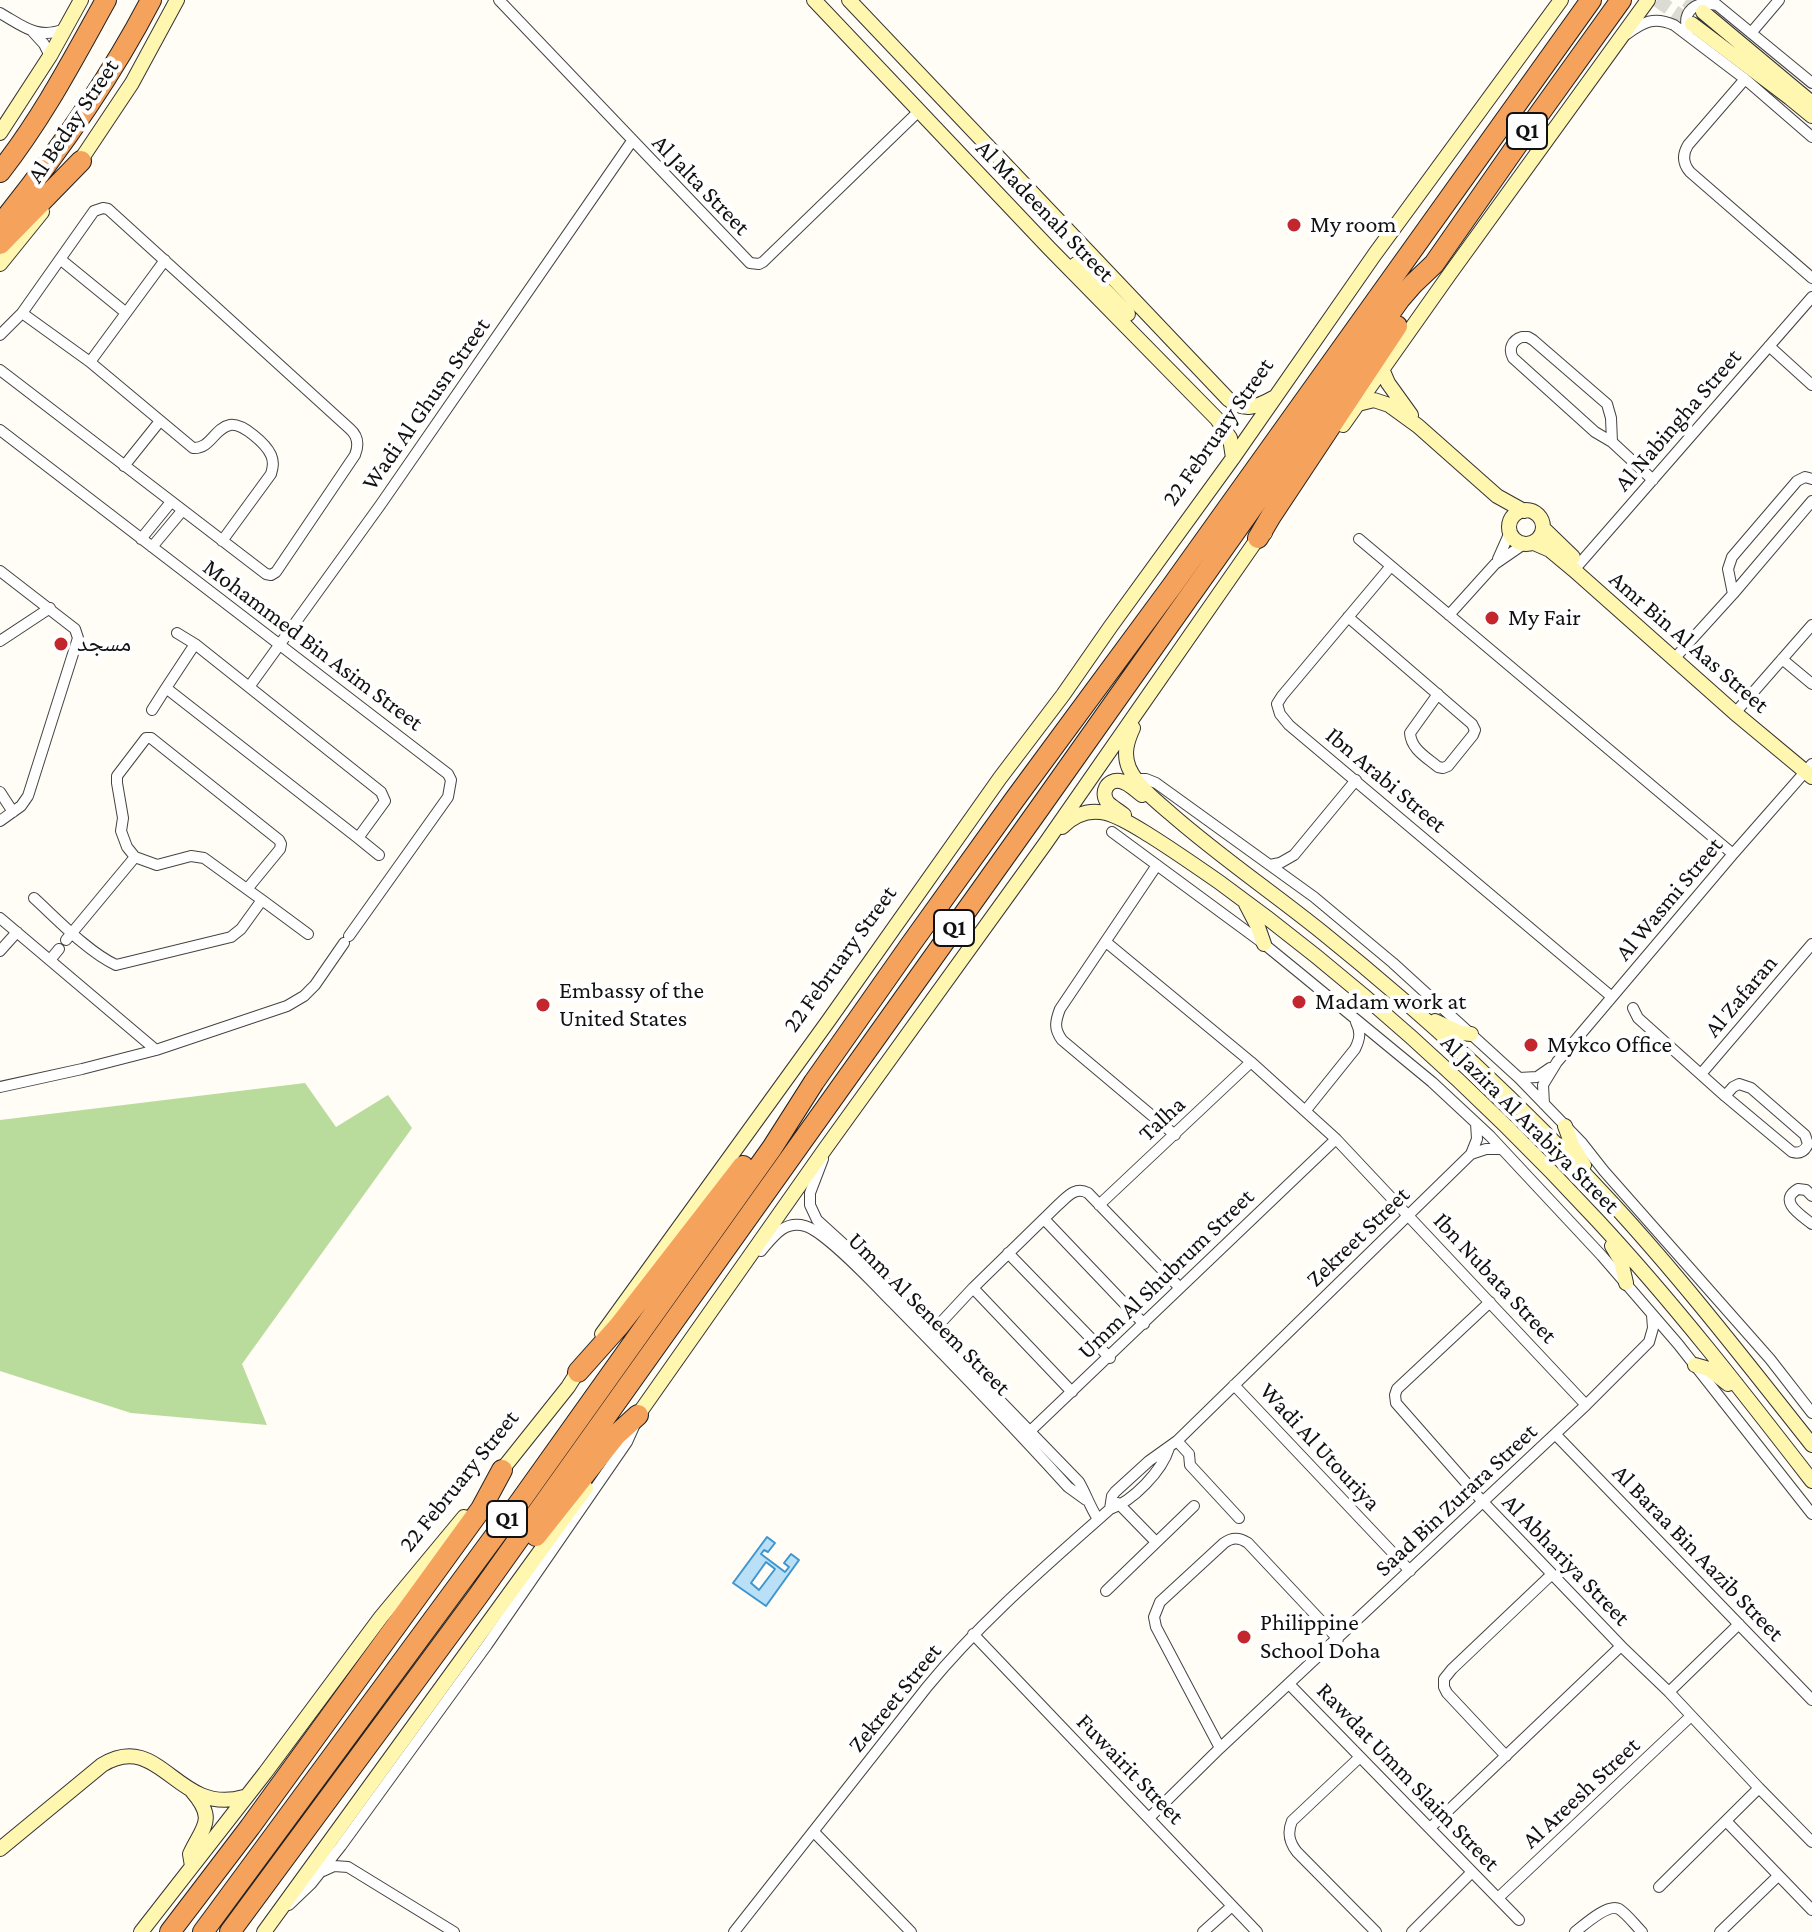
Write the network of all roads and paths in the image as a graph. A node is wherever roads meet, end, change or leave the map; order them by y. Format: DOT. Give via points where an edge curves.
graph roads {
  1 [pos="81,0"];
  2 [pos="106,0"];
  3 [pos="151,0"];
  4 [pos="177,0"];
  5 [pos="499,0"];
  6 [pos="814,0"];
  7 [pos="849,0"];
  8 [pos="1561,0"];
  9 [pos="1591,0"];
  10 [pos="1621,0"];
  11 [pos="1648,0"];
  12 [pos="1779,0"];
  13 [pos="1711,6"];
  14 [pos="0,13"];
  15 [pos="65,29"];
  16 [pos="31,30"];
  17 [pos="1692,31"];
  18 [pos="1751,33"];
  19 [pos="1621,38"];
  20 [pos="50,56"];
  21 [pos="1745,79"];
  22 [pos="1812,83"];
  23 [pos="1812,103"];
  24 [pos="919,111"];
  25 [pos="1812,116"];
  26 [pos="0,133"];
  27 [pos="1812,137"];
  28 [pos="632,141"];
  29 [pos="81,161"];
  30 [pos="0,172"];
  31 [pos="0,225"];
  32 [pos="0,244"];
  33 [pos="1049,248"];
  34 [pos="60,259"];
  35 [pos="165,260"];
  36 [pos="0,264"];
  37 [pos="1434,264"];
  38 [pos="1812,278"];
  39 [pos="1812,297"];
  40 [pos="125,312"];
  41 [pos="22,313"];
  42 [pos="0,335"];
  43 [pos="1167,335"];
  44 [pos="1769,346"];
  45 [pos="90,362"];
  46 [pos="1382,369"];
  47 [pos="0,370"];
  48 [pos="1812,385"];
  49 [pos="1273,398"];
  50 [pos="1358,404"];
  51 [pos="160,421"];
  52 [pos="1418,426"];
  53 [pos="0,430"];
  54 [pos="1612,442"];
  55 [pos="1233,458"];
  56 [pos="124,466"];
  57 [pos="1812,479"];
  58 [pos="1653,480"];
  59 [pos="1497,496"];
  60 [pos="1812,501"];
  61 [pos="171,502"];
  62 [pos="182,511"];
  63 [pos="1524,511"];
  64 [pos="1511,526"];
  65 [pos="1543,528"];
  66 [pos="1258,538"];
  67 [pos="141,539"];
  68 [pos="1359,539"];
  69 [pos="222,541"];
  70 [pos="1529,543"];
  71 [pos="152,547"];
  72 [pos="1495,564"];
  73 [pos="1391,566"];
  74 [pos="1577,567"];
  75 [pos="0,571"];
  76 [pos="1733,594"];
  77 [pos="50,608"];
  78 [pos="1449,615"];
  79 [pos="1348,617"];
  80 [pos="1812,625"];
  81 [pos="177,633"];
  82 [pos="0,641"];
  83 [pos="195,644"];
  84 [pos="279,645"];
  85 [pos="1677,656"];
  86 [pos="1782,659"];
  87 [pos="1812,684"];
  88 [pos="249,687"];
  89 [pos="166,688"];
  90 [pos="1438,694"];
  91 [pos="1141,707"];
  92 [pos="1738,709"];
  93 [pos="152,710"];
  94 [pos="1810,769"];
  95 [pos="1136,779"];
  96 [pos="1356,780"];
  97 [pos="0,792"];
  98 [pos="13,812"];
  99 [pos="0,821"];
  100 [pos="1112,832"];
  101 [pos="358,838"];
  102 [pos="1202,841"];
  103 [pos="1045,844"];
  104 [pos="1178,853"];
  105 [pos="1733,854"];
  106 [pos="379,855"];
  107 [pos="1294,855"];
  108 [pos="135,857"];
  109 [pos="1157,865"];
  110 [pos="1270,865"];
  111 [pos="1288,878"];
  112 [pos="248,888"];
  113 [pos="34,898"];
  114 [pos="262,900"];
  115 [pos="1244,900"];
  116 [pos="0,918"];
  117 [pos="17,932"];
  118 [pos="308,934"];
  119 [pos="69,936"];
  120 [pos="1106,942"];
  121 [pos="1264,944"];
  122 [pos="1812,944"];
  123 [pos="59,949"];
  124 [pos="0,951"];
  125 [pos="50,960"];
  126 [pos="1612,997"];
  127 [pos="1633,1008"];
  128 [pos="1414,1009"];
  129 [pos="1355,1020"];
  130 [pos="1471,1034"];
  131 [pos="1384,1044"];
  132 [pos="1355,1049"];
  133 [pos="156,1050"];
  134 [pos="1251,1062"];
  135 [pos="1557,1062"];
  136 [pos="1701,1074"];
  137 [pos="1519,1078"];
  138 [pos="0,1087"];
  139 [pos="1725,1096"];
  140 [pos="802,1100"];
  141 [pos="1544,1104"];
  142 [pos="1306,1110"];
  143 [pos="1476,1123"];
  144 [pos="1565,1126"];
  145 [pos="1175,1135"];
  146 [pos="1336,1139"];
  147 [pos="825,1149"];
  148 [pos="1502,1149"];
  149 [pos="1471,1154"];
  150 [pos="1812,1196"];
  151 [pos="1610,1201"];
  152 [pos="1099,1205"];
  153 [pos="1408,1215"];
  154 [pos="1044,1219"];
  155 [pos="1598,1221"];
  156 [pos="1812,1224"];
  157 [pos="1008,1253"];
  158 [pos="734,1278"];
  159 [pos="1626,1283"];
  160 [pos="1179,1287"];
  161 [pos="973,1288"];
  162 [pos="1490,1302"];
  163 [pos="1651,1312"];
  164 [pos="1144,1324"];
  165 [pos="933,1331"];
  166 [pos="1649,1342"];
  167 [pos="1678,1344"];
  168 [pos="1110,1358"];
  169 [pos="1695,1365"];
  170 [pos="578,1372"];
  171 [pos="1234,1385"];
  172 [pos="1072,1392"];
  173 [pos="1744,1394"];
  174 [pos="1586,1405"];
  175 [pos="1812,1413"];
  176 [pos="638,1415"];
  177 [pos="1555,1434"];
  178 [pos="1027,1435"];
  179 [pos="1173,1444"];
  180 [pos="1812,1445"];
  181 [pos="502,1470"];
  182 [pos="1812,1481"];
  183 [pos="1483,1502"];
  184 [pos="1194,1506"];
  185 [pos="1115,1507"];
  186 [pos="1812,1514"];
  187 [pos="1239,1518"];
  188 [pos="1098,1519"];
  189 [pos="1156,1542"];
  190 [pos="1410,1571"];
  191 [pos="1552,1574"];
  192 [pos="1106,1591"];
  193 [pos="478,1596"];
  194 [pos="1739,1624"];
  195 [pos="973,1634"];
  196 [pos="1338,1639"];
  197 [pos="1621,1646"];
  198 [pos="1289,1684"];
  199 [pos="1669,1692"];
  200 [pos="1812,1700"];
  201 [pos="1691,1716"];
  202 [pos="1220,1748"];
  203 [pos="1506,1756"];
  204 [pos="1360,1757"];
  205 [pos="1759,1788"];
  206 [pos="192,1790"];
  207 [pos="244,1797"];
  208 [pos="1149,1818"];
  209 [pos="1726,1821"];
  210 [pos="1430,1828"];
  211 [pos="814,1832"];
  212 [pos="1812,1842"];
  213 [pos="341,1846"];
  214 [pos="0,1849"];
  215 [pos="192,1866"];
  216 [pos="348,1867"];
  217 [pos="321,1872"];
  218 [pos="1472,1872"];
  219 [pos="1778,1876"];
  220 [pos="1659,1887"];
  221 [pos="1498,1898"];
  222 [pos="1232,1906"];
  223 [pos="1812,1910"];
  224 [pos="278,1914"];
  225 [pos="1519,1920"];
  226 [pos="141,1932"];
  227 [pos="170,1932"];
  228 [pos="203,1932"];
  229 [pos="230,1932"];
  230 [pos="264,1932"];
  231 [pos="454,1932"];
  232 [pos="734,1932"];
  233 [pos="911,1932"];
  234 [pos="1203,1932"];
  235 [pos="1257,1932"];
  236 [pos="1376,1932"];
  237 [pos="1412,1932"];
  238 [pos="1575,1932"];
  239 [pos="1642,1932"];
  240 [pos="1720,1932"];
  1 -- 15 [label="main road"];
  2 -- 30 [label="highway, Al Beday Street" via="58,88"];
  3 -- 31 [label="highway, Al Beday Street" via="87,109"];
  4 -- 29 [label="main road, Al Beday Street"];
  5 -- 28 [label="street, Al Jalta Street"];
  6 -- 24 [label="main road, Al Madeenah Street"];
  7 -- 43 [label="main road, Al Madeenah Street"];
  8 -- 49 [label="main road, 22 February Street"];
  9 -- 140 [label="highway, 22 February Street / Q1"];
  10 -- 37 [label="highway, Q1"];
  11 -- 19 [label="main road"];
  12 -- 18 [label="street"];
  13 -- 17 [label="street" via="1695,6 1687,15 1686,27"];
  13 -- 18 [label="street"];
  13 -- 23 [label="main road"];
  14 -- 16 [label="street"];
  15 -- 16 [label="street" via="48,34"];
  15 -- 20 [label="main road"];
  16 -- 20 [label="street"];
  17 -- 19 [label="street" via="1652,20"];
  17 -- 21 [label="street"];
  17 -- 25 [label="main road"];
  18 -- 22 [label="street"];
  19 -- 46 [label="main road"];
  20 -- 26 [label="main road"];
  21 -- 27 [label="street"];
  21 -- 38 [label="street" via="1688,145 1684,162"];
  24 -- 28 [label="street, Al Jalta Street" via="759,264 746,261"];
  24 -- 33 [label="main road, Al Madeenah Street"];
  28 -- 84 [label="street, Wadi Al Ghusn Street"];
  29 -- 32 [label="highway"];
  29 -- 36 [label="main road, Al Beday Street"];
  33 -- 43 [label="main road" via="1093,278 1154,340"];
  33 -- 55 [label="main road, Al Madeenah Street" via="1217,419 1230,438"];
  34 -- 35 [label="street" via="94,211 103,208"];
  34 -- 40 [label="street"];
  34 -- 41 [label="street"];
  35 -- 40 [label="street"];
  35 -- 69 [label="street" via="357,439 355,455 276,572 266,574"];
  37 -- 66 [label="highway"];
  37 -- 193 [label="highway, Q1" via="1400,299"];
  39 -- 44 [label="street, Al Nabingha Street"];
  40 -- 45 [label="street"];
  41 -- 42 [label="street"];
  41 -- 45 [label="street"];
  43 -- 49 [label="main road, Al Madeenah Street" via="1235,404 1259,406"];
  44 -- 48 [label="street"];
  44 -- 58 [label="street, Al Nabingha Street"];
  45 -- 51 [label="street"];
  46 -- 50 [label="main road"];
  46 -- 52 [label="main road"];
  47 -- 56 [label="street"];
  49 -- 55 [label="main road, 22 February Street"];
  50 -- 52 [label="main road" via="1382,402"];
  50 -- 66 [label="main road" via="1278,519"];
  51 -- 56 [label="street"];
  51 -- 69 [label="street" via="197,449 223,428 238,425 271,456 268,480"];
  52 -- 59 [label="main road"];
  53 -- 67 [label="street, Mohammed Bin Asim Street"];
  54 -- 54 [label="street" via="1607,404 1531,338 1516,339 1513,358"];
  54 -- 58 [label="street"];
  55 -- 170 [label="main road, 22 February Street"];
  56 -- 61 [label="street"];
  57 -- 76 [label="street" via="1797,481 1729,560"];
  58 -- 74 [label="street, Al Nabingha Street"];
  59 -- 63 [label="main road"];
  59 -- 64 [label="main road"];
  60 -- 76 [label="street"];
  61 -- 62 [label="street"];
  61 -- 67 [label="street"];
  62 -- 69 [label="street"];
  62 -- 71 [label="street"];
  63 -- 64 [label="main road"];
  63 -- 65 [label="main road" via="1538,515"];
  64 -- 70 [label="main road" via="1518,542"];
  64 -- 72 [label="street"];
  65 -- 70 [label="main road"];
  65 -- 74 [label="main road, Amr Bin Al Aas Street"];
  66 -- 91 [label="main road"];
  67 -- 71 [label="street, Mohammed Bin Asim Street"];
  68 -- 73 [label="street"];
  70 -- 72 [label="street"];
  70 -- 74 [label="main road, Amr Bin Al Aas Street"];
  71 -- 84 [label="street, Mohammed Bin Asim Street"];
  72 -- 78 [label="street"];
  73 -- 78 [label="street"];
  73 -- 79 [label="street, Ibn Arabi Street"];
  74 -- 85 [label="main road, Amr Bin Al Aas Street"];
  75 -- 77 [label="street"];
  76 -- 85 [label="street"];
  77 -- 82 [label="street"];
  77 -- 98 [label="street" via="75,629 78,642 28,796"];
  78 -- 105 [label="street"];
  79 -- 90 [label="street"];
  79 -- 96 [label="street, Ibn Arabi Street" via="1277,704 1289,725"];
  80 -- 86 [label="street"];
  81 -- 83 [label="street"];
  83 -- 88 [label="street"];
  83 -- 89 [label="street"];
  84 -- 88 [label="street, Wadi Al Ghusn Street"];
  84 -- 133 [label="street, Mohammed Bin Asim Street" via="442,768 451,780 448,797 304,996"];
  85 -- 92 [label="main road, Amr Bin Al Aas Street"];
  86 -- 87 [label="street"];
  86 -- 92 [label="street"];
  88 -- 101 [label="street" via="381,792 385,801"];
  89 -- 93 [label="street"];
  89 -- 101 [label="street"];
  90 -- 90 [label="street" via="1475,730 1443,768 1410,741 1410,733"];
  91 -- 95 [label="main road" via="1126,747 1127,764"];
  91 -- 103 [label="main road"];
  92 -- 94 [label="main road, Amr Bin Al Aas Street"];
  94 -- 105 [label="street, Al Wasmi Street"];
  95 -- 102 [label="main road, Al Jazira Al Arabiya Street"];
  95 -- 110 [label="street, Al Jazira Al Arabiya Street" via="1156,783"];
  96 -- 107 [label="street"];
  96 -- 126 [label="street, Ibn Arabi Street"];
  97 -- 98 [label="street"];
  98 -- 99 [label="street"];
  100 -- 109 [label="street, Al Jazira Al Arabiya Street"];
  101 -- 106 [label="street"];
  102 -- 104 [label="main road" via="1127,784 1107,785 1109,803"];
  102 -- 128 [label="main road, Al Jazira Al Arabiya Street"];
  103 -- 104 [label="main road, Al Jazira Al Arabiya Street" via="1068,821 1096,812 1131,824"];
  103 -- 147 [label="main road"];
  104 -- 115 [label="main road, Al Jazira Al Arabiya Street"];
  105 -- 126 [label="street, Al Wasmi Street"];
  107 -- 110 [label="street"];
  107 -- 111 [label="street"];
  108 -- 112 [label="street" via="157,865 204,858"];
  108 -- 112 [label="street" via="121,831 117,776 142,740 151,738 279,840 280,849"];
  108 -- 119 [label="street"];
  109 -- 120 [label="street"];
  109 -- 121 [label="street, Al Jazira Al Arabiya Street"];
  110 -- 111 [label="street, Al Jazira Al Arabiya Street"];
  111 -- 130 [label="street, Al Jazira Al Arabiya Street"];
  112 -- 114 [label="street"];
  113 -- 119 [label="street"];
  114 -- 118 [label="street"];
  114 -- 119 [label="street" via="231,937 122,964 109,962"];
  115 -- 121 [label="main road"];
  115 -- 155 [label="main road, Al Jazira Al Arabiya Street" via="1406,1032"];
  116 -- 117 [label="street"];
  117 -- 124 [label="street"];
  117 -- 125 [label="street"];
  120 -- 134 [label="street, Ibn Nubata Street"];
  120 -- 145 [label="street" via="1060,1009 1055,1031"];
  121 -- 129 [label="street, Al Jazira Al Arabiya Street"];
  122 -- 136 [label="street, Al Zafaran"];
  123 -- 125 [label="street"];
  125 -- 133 [label="street"];
  126 -- 135 [label="street, Al Wasmi Street"];
  127 -- 136 [label="street"];
  128 -- 130 [label="main road"];
  128 -- 151 [label="main road, Al Jazira Al Arabiya Street"];
  129 -- 131 [label="street, Al Jazira Al Arabiya Street"];
  129 -- 132 [label="street"];
  130 -- 137 [label="street, Al Jazira Al Arabiya Street"];
  131 -- 132 [label="street"];
  131 -- 143 [label="street, Al Jazira Al Arabiya Street"];
  132 -- 142 [label="street"];
  133 -- 138 [label="street, Mohammed Bin Asim Street"];
  134 -- 142 [label="street, Ibn Nubata Street"];
  134 -- 145 [label="street, Talha"];
  135 -- 137 [label="street, Al Wasmi Street" via="1537,1077"];
  135 -- 141 [label="street, Al Wasmi Street" via="1543,1085"];
  136 -- 139 [label="street"];
  137 -- 141 [label="street, Al Jazira Al Arabiya Street"];
  139 -- 139 [label="street" via="1792,1152 1807,1147 1805,1135 1749,1086 1736,1085"];
  140 -- 170 [label="highway" via="759,1145"];
  140 -- 228 [label="highway, 22 February Street / Q1" via="510,1515"];
  141 -- 144 [label="street, Al Jazira Al Arabiya Street"];
  142 -- 146 [label="street, Ibn Nubata Street"];
  143 -- 148 [label="street, Al Jazira Al Arabiya Street"];
  143 -- 149 [label="street"];
  144 -- 151 [label="main road" via="1576,1153"];
  144 -- 175 [label="street, Al Jazira Al Arabiya Street"];
  145 -- 152 [label="street, Talha"];
  146 -- 153 [label="street, Ibn Nubata Street"];
  146 -- 160 [label="street, Umm Al Shubrum Street"];
  147 -- 158 [label="main road"];
  147 -- 165 [label="street, Umm Al Seneem Street" via="810,1193 814,1216"];
  148 -- 149 [label="street"];
  148 -- 159 [label="street, Al Jazira Al Arabiya Street"];
  149 -- 153 [label="street, Zekreet Street"];
  150 -- 156 [label="street" via="1798,1189 1790,1198"];
  151 -- 180 [label="main road, Al Jazira Al Arabiya Street"];
  152 -- 154 [label="street" via="1085,1191 1075,1191"];
  152 -- 160 [label="street"];
  153 -- 162 [label="street, Ibn Nubata Street"];
  153 -- 171 [label="street, Zekreet Street"];
  154 -- 157 [label="street"];
  154 -- 164 [label="street"];
  155 -- 159 [label="main road" via="1621,1261"];
  155 -- 173 [label="main road, Al Jazira Al Arabiya Street"];
  157 -- 161 [label="street"];
  157 -- 168 [label="street"];
  158 -- 176 [label="main road"];
  158 -- 178 [label="street, Umm Al Seneem Street" via="780,1229 811,1228 867,1276"];
  159 -- 163 [label="street, Al Jazira Al Arabiya Street"];
  160 -- 164 [label="street, Umm Al Shubrum Street"];
  161 -- 165 [label="street"];
  161 -- 172 [label="street"];
  162 -- 174 [label="street, Ibn Nubata Street"];
  162 -- 183 [label="street, Al Abhariya Street" via="1395,1395 1396,1403"];
  163 -- 166 [label="street"];
  163 -- 167 [label="street, Al Jazira Al Arabiya Street"];
  164 -- 168 [label="street, Umm Al Shubrum Street"];
  165 -- 178 [label="street, Umm Al Seneem Street"];
  166 -- 167 [label="street"];
  166 -- 174 [label="street, Saad Bin Zurara Street"];
  167 -- 169 [label="street, Al Jazira Al Arabiya Street"];
  168 -- 172 [label="street, Umm Al Shubrum Street"];
  169 -- 173 [label="main road"];
  169 -- 186 [label="street, Al Jazira Al Arabiya Street"];
  170 -- 181 [label="main road, 22 February Street"];
  171 -- 179 [label="street, Zekreet Street"];
  171 -- 190 [label="street, Wadi Al Utouriya"];
  172 -- 178 [label="street, Umm Al Shubrum Street"];
  173 -- 182 [label="main road, Al Jazira Al Arabiya Street"];
  174 -- 177 [label="street, Saad Bin Zurara Street"];
  176 -- 193 [label="highway"];
  176 -- 213 [label="street" via="619,1455"];
  176 -- 224 [label="main road"];
  177 -- 183 [label="street, Saad Bin Zurara Street"];
  177 -- 194 [label="street, Al Baraa Bin Aazib Street"];
  178 -- 188 [label="street, Umm Al Seneem Street" via="1079,1482"];
  179 -- 185 [label="street, Zekreet Street" via="1161,1467"];
  179 -- 185 [label="street, Zekreet Street" via="1112,1496"];
  179 -- 187 [label="street" via="1188,1452 1190,1465"];
  181 -- 207 [label="main road, 22 February Street"];
  181 -- 227 [label="highway" via="481,1509"];
  183 -- 190 [label="street, Saad Bin Zurara Street"];
  183 -- 191 [label="street, Al Abhariya Street"];
  184 -- 189 [label="street"];
  185 -- 188 [label="street, Zekreet Street"];
  185 -- 189 [label="street"];
  188 -- 195 [label="street, Zekreet Street"];
  189 -- 192 [label="street"];
  190 -- 196 [label="street, Saad Bin Zurara Street"];
  191 -- 197 [label="street, Al Abhariya Street"];
  191 -- 203 [label="street" via="1444,1679 1447,1693"];
  193 -- 229 [label="highway, Q1"];
  194 -- 199 [label="street"];
  194 -- 200 [label="street, Al Baraa Bin Aazib Street"];
  195 -- 208 [label="street, Fuwairit Street"];
  195 -- 211 [label="street, Zekreet Street"];
  196 -- 198 [label="street, Saad Bin Zurara Street"];
  196 -- 202 [label="street" via="1238,1538 1224,1543 1160,1602 1156,1627"];
  197 -- 199 [label="street, Al Abhariya Street"];
  197 -- 203 [label="street"];
  198 -- 202 [label="street, Saad Bin Zurara Street"];
  198 -- 204 [label="street, Rawdat Umm Slaim Street"];
  199 -- 201 [label="street, Al Abhariya Street"];
  201 -- 205 [label="street, Al Abhariya Street"];
  201 -- 221 [label="street, Al Areesh Street"];
  202 -- 208 [label="street, Saad Bin Zurara Street"];
  203 -- 210 [label="street"];
  204 -- 210 [label="street, Rawdat Umm Slaim Street"];
  204 -- 236 [label="street" via="1292,1821 1289,1837"];
  205 -- 209 [label="street"];
  205 -- 212 [label="street, Al Abhariya Street"];
  206 -- 207 [label="main road" via="213,1799"];
  206 -- 214 [label="main road" via="143,1758 116,1757"];
  206 -- 215 [label="main road" via="206,1823 190,1854"];
  207 -- 215 [label="main road, 22 February Street"];
  208 -- 222 [label="street, Fuwairit Street"];
  209 -- 219 [label="street"];
  209 -- 220 [label="street"];
  210 -- 218 [label="street, Rawdat Umm Slaim Street"];
  211 -- 232 [label="street, Zekreet Street"];
  211 -- 233 [label="street"];
  213 -- 216 [label="street"];
  213 -- 217 [label="street"];
  215 -- 226 [label="main road, 22 February Street"];
  216 -- 217 [label="street"];
  216 -- 231 [label="street"];
  217 -- 224 [label="street"];
  218 -- 221 [label="street, Rawdat Umm Slaim Street"];
  218 -- 237 [label="street"];
  219 -- 223 [label="street"];
  219 -- 240 [label="street"];
  221 -- 225 [label="street, Rawdat Umm Slaim Street"];
  222 -- 234 [label="street"];
  222 -- 235 [label="street, Fuwairit Street"];
  224 -- 230 [label="main road"];
  238 -- 239 [label="street" via="1612,1907"];
}
